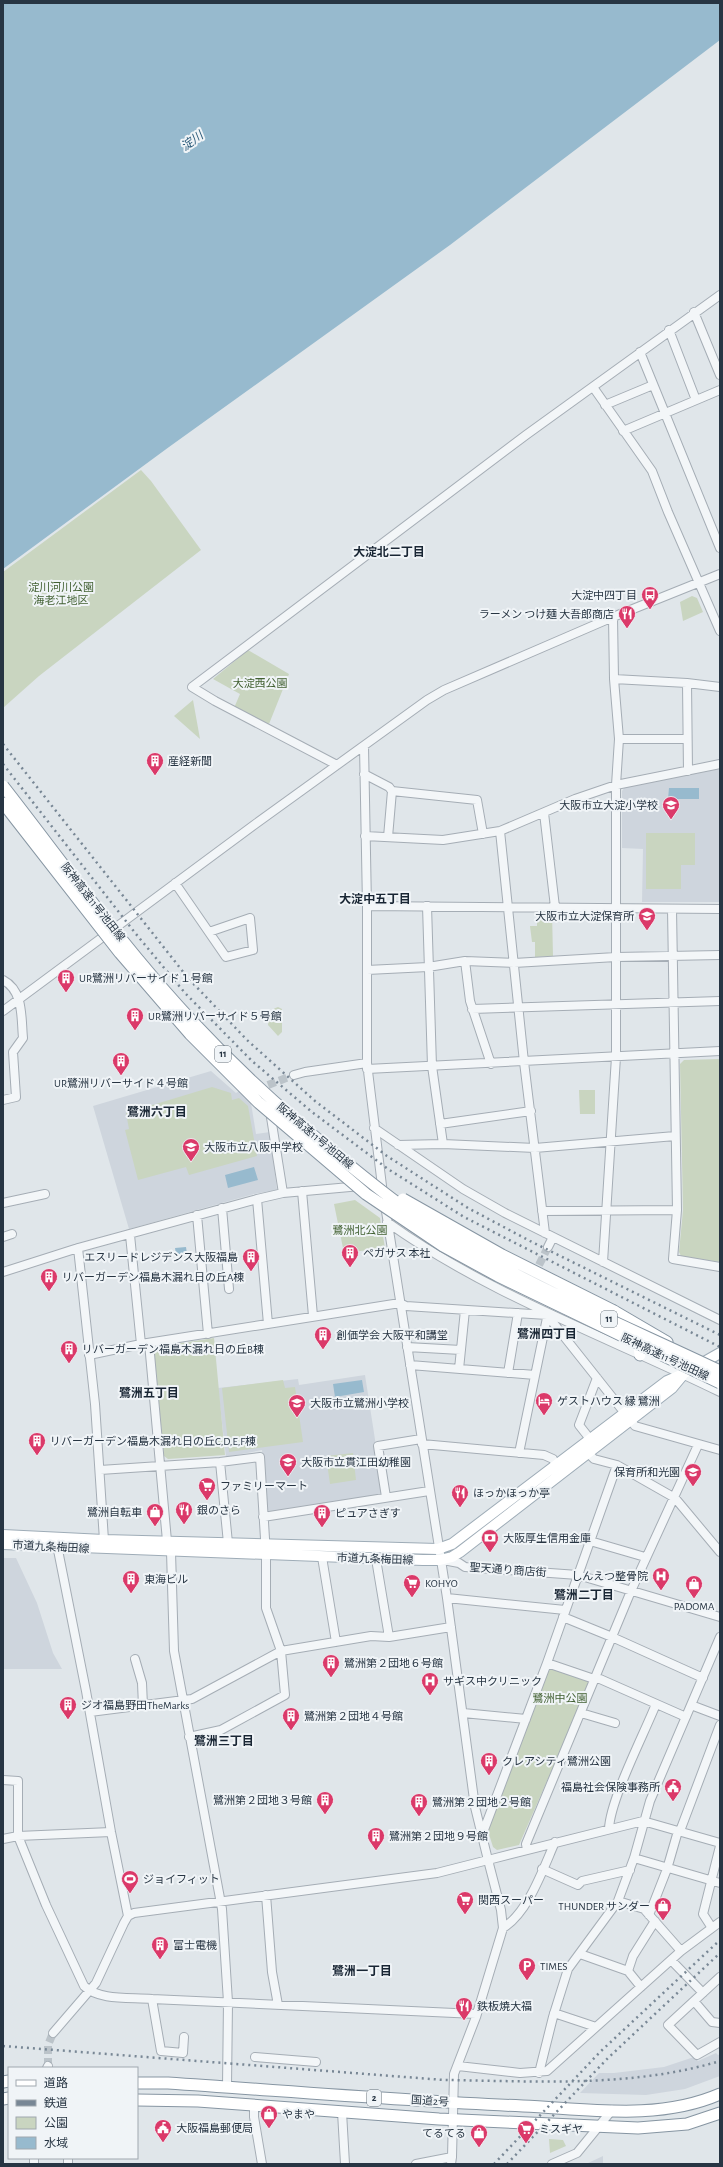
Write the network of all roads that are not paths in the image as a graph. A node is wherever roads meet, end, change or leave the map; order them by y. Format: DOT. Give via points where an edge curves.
graph roads {
  1 [pos="720,295"];
  2 [pos="694,312"];
  3 [pos="669,330"];
  4 [pos="640,352"];
  5 [pos="720,375"];
  6 [pos="653,385"];
  7 [pos="593,387"];
  8 [pos="720,390"];
  9 [pos="696,400"];
  10 [pos="605,405"];
  11 [pos="665,413"];
  12 [pos="624,431"];
  13 [pos="720,548"];
  14 [pos="720,574"];
  15 [pos="698,583"];
  16 [pos="613,617"];
  17 [pos="720,631"];
  18 [pos="614,679"];
  19 [pos="687,683"];
  20 [pos="720,687"];
  21 [pos="619,739"];
  22 [pos="687,739"];
  23 [pos="364,746"];
  24 [pos="720,764"];
  25 [pos="337,765"];
  26 [pos="688,770"];
  27 [pos="364,774"];
  28 [pos="616,785"];
  29 [pos="3,786"];
  30 [pos="392,791"];
  31 [pos="3,803"];
  32 [pos="544,813"];
  33 [pos="500,831"];
  34 [pos="483,834"];
  35 [pos="365,836"];
  36 [pos="388,837"];
  37 [pos="175,883"];
  38 [pos="367,906"];
  39 [pos="427,906"];
  40 [pos="508,907"];
  41 [pos="555,907"];
  42 [pos="615,907"];
  43 [pos="672,909"];
  44 [pos="720,909"];
  45 [pos="209,932"];
  46 [pos="720,955"];
  47 [pos="673,956"];
  48 [pos="616,957"];
  49 [pos="465,962"];
  50 [pos="514,963"];
  51 [pos="428,967"];
  52 [pos="367,970"];
  53 [pos="3,980"];
  54 [pos="20,999"];
  55 [pos="720,1001"];
  56 [pos="673,1003"];
  57 [pos="616,1004"];
  58 [pos="518,1007"];
  59 [pos="472,1010"];
  60 [pos="3,1011"];
  61 [pos="720,1051"];
  62 [pos="673,1054"];
  63 [pos="616,1057"];
  64 [pos="524,1062"];
  65 [pos="491,1064"];
  66 [pos="367,1066"];
  67 [pos="432,1066"];
  68 [pos="294,1075"];
  69 [pos="268,1085"];
  70 [pos="3,1100"];
  71 [pos="531,1112"];
  72 [pos="440,1124"];
  73 [pos="374,1128"];
  74 [pos="675,1136"];
  75 [pos="611,1142"];
  76 [pos="443,1144"];
  77 [pos="398,1145"];
  78 [pos="535,1148"];
  79 [pos="348,1164"];
  80 [pos="382,1183"];
  81 [pos="302,1191"];
  82 [pos="283,1193"];
  83 [pos="45,1194"];
  84 [pos="257,1199"];
  85 [pos="3,1203"];
  86 [pos="222,1208"];
  87 [pos="607,1210"];
  88 [pos="677,1210"];
  89 [pos="542,1211"];
  90 [pos="197,1215"];
  91 [pos="388,1222"];
  92 [pos="545,1233"];
  93 [pos="12,1234"];
  94 [pos="130,1235"];
  95 [pos="3,1237"];
  96 [pos="553,1237"];
  97 [pos="548,1247"];
  98 [pos="78,1248"];
  99 [pos="603,1262"];
  100 [pos="540,1265"];
  101 [pos="720,1267"];
  102 [pos="3,1272"];
  103 [pos="229,1288"];
  104 [pos="523,1299"];
  105 [pos="400,1303"];
  106 [pos="465,1310"];
  107 [pos="614,1311"];
  108 [pos="518,1313"];
  109 [pos="548,1313"];
  110 [pos="313,1316"];
  111 [pos="720,1320"];
  112 [pos="268,1324"];
  113 [pos="208,1334"];
  114 [pos="145,1344"];
  115 [pos="407,1346"];
  116 [pos="461,1350"];
  117 [pos="720,1353"];
  118 [pos="89,1354"];
  119 [pos="640,1355"];
  120 [pos="702,1362"];
  121 [pos="410,1365"];
  122 [pos="459,1369"];
  123 [pos="720,1371"];
  124 [pos="508,1373"];
  125 [pos="683,1374"];
  126 [pos="535,1375"];
  127 [pos="597,1378"];
  128 [pos="720,1383"];
  129 [pos="720,1392"];
  130 [pos="628,1416"];
  131 [pos="590,1439"];
  132 [pos="421,1442"];
  133 [pos="698,1445"];
  134 [pos="720,1450"];
  135 [pos="519,1453"];
  136 [pos="588,1453"];
  137 [pos="220,1462"];
  138 [pos="617,1465"];
  139 [pos="160,1466"];
  140 [pos="556,1466"];
  141 [pos="100,1470"];
  142 [pos="429,1491"];
  143 [pos="386,1497"];
  144 [pos="675,1498"];
  145 [pos="263,1517"];
  146 [pos="3,1531"];
  147 [pos="3,1535"];
  148 [pos="104,1540"];
  149 [pos="167,1541"];
  150 [pos="590,1541"];
  151 [pos="56,1542"];
  152 [pos="228,1543"];
  153 [pos="3,1544"];
  154 [pos="265,1544"];
  155 [pos="171,1552"];
  156 [pos="720,1552"];
  157 [pos="266,1555"];
  158 [pos="439,1555"];
  159 [pos="322,1557"];
  160 [pos="645,1558"];
  161 [pos="376,1559"];
  162 [pos="578,1575"];
  163 [pos="631,1591"];
  164 [pos="447,1598"];
  165 [pos="564,1614"];
  166 [pos="720,1617"];
  167 [pos="451,1627"];
  168 [pos="389,1637"];
  169 [pos="612,1637"];
  170 [pos="720,1637"];
  171 [pos="336,1642"];
  172 [pos="281,1651"];
  173 [pos="135,1659"];
  174 [pos="547,1663"];
  175 [pos="703,1678"];
  176 [pos="594,1679"];
  177 [pos="183,1701"];
  178 [pos="656,1704"];
  179 [pos="691,1705"];
  180 [pos="143,1706"];
  181 [pos="90,1712"];
  182 [pos="463,1713"];
  183 [pos="581,1713"];
  184 [pos="720,1716"];
  185 [pos="686,1717"];
  186 [pos="526,1719"];
  187 [pos="615,1723"];
  188 [pos="720,1726"];
  189 [pos="190,1737"];
  190 [pos="3,1780"];
  191 [pos="644,1821"];
  192 [pos="609,1829"];
  193 [pos="679,1831"];
  194 [pos="111,1832"];
  195 [pos="482,1835"];
  196 [pos="18,1836"];
  197 [pos="3,1839"];
  198 [pos="555,1842"];
  199 [pos="720,1844"];
  200 [pos="527,1850"];
  201 [pos="634,1858"];
  202 [pos="488,1860"];
  203 [pos="542,1869"];
  204 [pos="667,1869"];
  205 [pos="630,1870"];
  206 [pos="716,1882"];
  207 [pos="266,1895"];
  208 [pos="220,1901"];
  209 [pos="618,1901"];
  210 [pos="649,1915"];
  211 [pos="128,1916"];
  212 [pos="655,1922"];
  213 [pos="720,1922"];
  214 [pos="503,1928"];
  215 [pos="712,1928"];
  216 [pos="682,1951"];
  217 [pos="580,1954"];
  218 [pos="671,1960"];
  219 [pos="628,1971"];
  220 [pos="720,1977"];
  221 [pos="641,1987"];
  222 [pos="90,1992"];
  223 [pos="703,1993"];
  224 [pos="152,1999"];
  225 [pos="694,2001"];
  226 [pos="228,2002"];
  227 [pos="278,2005"];
  228 [pos="554,2013"];
  229 [pos="476,2014"];
  230 [pos="720,2023"];
  231 [pos="596,2027"];
  232 [pos="53,2033"];
  233 [pos="184,2037"];
  234 [pos="720,2042"];
  235 [pos="255,2057"];
  236 [pos="316,2062"];
  237 [pos="458,2066"];
  238 [pos="539,2073"];
  239 [pos="138,2083"];
  240 [pos="227,2087"];
  241 [pos="720,2094"];
  242 [pos="138,2100"];
  243 [pos="454,2103"];
  244 [pos="254,2106"];
  245 [pos="612,2110"];
  246 [pos="342,2112"];
  247 [pos="720,2112"];
  248 [pos="453,2120"];
  249 [pos="597,2126"];
  250 [pos="452,2160"];
  251 [pos="262,2164"];
  252 [pos="345,2164"];
  253 [pos="416,2164"];
  254 [pos="552,2164"];
  1 -- 2 [label="street"];
  2 -- 3 [label="street"];
  2 -- 5 [label="street"];
  3 -- 4 [label="street"];
  3 -- 9 [label="street"];
  4 -- 6 [label="street"];
  4 -- 7 [label="street"];
  6 -- 10 [label="street"];
  6 -- 11 [label="street"];
  7 -- 10 [label="street"];
  7 -- 25 [label="street" via="192,687"];
  8 -- 9 [label="street"];
  9 -- 11 [label="street"];
  10 -- 12 [label="street"];
  11 -- 12 [label="street"];
  11 -- 13 [label="street"];
  12 -- 15 [label="street" via="652,471"];
  14 -- 15 [label="street"];
  15 -- 16 [label="street"];
  15 -- 17 [label="street"];
  16 -- 18 [label="street"];
  16 -- 23 [label="street" via="444,690 396,721"];
  18 -- 19 [label="street"];
  18 -- 21 [label="street"];
  19 -- 20 [label="street"];
  19 -- 22 [label="street"];
  21 -- 22 [label="street"];
  21 -- 28 [label="street"];
  22 -- 26 [label="street"];
  23 -- 25 [label="street"];
  23 -- 27 [label="street"];
  24 -- 26 [label="street"];
  25 -- 37 [label="street"];
  26 -- 28 [label="street"];
  27 -- 30 [label="street"];
  27 -- 35 [label="street"];
  28 -- 32 [label="street"];
  28 -- 42 [label="street"];
  29 -- 79 [label="highway, 阪神高速11号池田線 / 11, bridge" via="128,947 197,1028 271,1099"];
  30 -- 34 [label="street" via="477,800"];
  30 -- 36 [label="street"];
  31 -- 128 [label="highway, 阪神高速11号池田線 / 11, bridge" via="120,954 190,1034 258,1102 355,1186 443,1246 498,1276"];
  32 -- 33 [label="street"];
  32 -- 41 [label="street"];
  33 -- 34 [label="street"];
  33 -- 40 [label="street"];
  34 -- 36 [label="street" via="443,840"];
  35 -- 36 [label="street"];
  35 -- 38 [label="street"];
  37 -- 45 [label="street"];
  37 -- 54 [label="street"];
  38 -- 39 [label="street"];
  38 -- 52 [label="street"];
  39 -- 40 [label="street"];
  39 -- 51 [label="street"];
  40 -- 41 [label="street"];
  40 -- 50 [label="street"];
  41 -- 42 [label="street"];
  42 -- 43 [label="street"];
  42 -- 48 [label="street"];
  43 -- 44 [label="street"];
  43 -- 47 [label="street"];
  45 -- 45 [label="street" via="226,956 252,950 250,918"];
  46 -- 47 [label="street"];
  47 -- 48 [label="street"];
  47 -- 56 [label="street"];
  48 -- 50 [label="street"];
  48 -- 57 [label="street"];
  49 -- 50 [label="street"];
  49 -- 51 [label="street"];
  49 -- 59 [label="street"];
  50 -- 58 [label="street"];
  51 -- 52 [label="street"];
  51 -- 67 [label="street"];
  52 -- 66 [label="street"];
  53 -- 54 [label="street" via="10,984"];
  54 -- 60 [label="street"];
  54 -- 70 [label="street" via="23,1038 13,1052 16,1097"];
  55 -- 56 [label="street"];
  56 -- 57 [label="street"];
  56 -- 62 [label="street"];
  57 -- 58 [label="street"];
  57 -- 63 [label="street"];
  58 -- 59 [label="street"];
  58 -- 64 [label="street"];
  59 -- 65 [label="street"];
  61 -- 62 [label="street"];
  62 -- 63 [label="street"];
  62 -- 74 [label="street"];
  63 -- 64 [label="street"];
  63 -- 75 [label="street"];
  64 -- 65 [label="street"];
  64 -- 71 [label="street"];
  65 -- 67 [label="street"];
  66 -- 67 [label="street"];
  66 -- 68 [label="street"];
  66 -- 73 [label="street"];
  67 -- 72 [label="street"];
  69 -- 82 [label="street"];
  71 -- 72 [label="street"];
  71 -- 78 [label="street"];
  72 -- 76 [label="street"];
  73 -- 77 [label="street"];
  73 -- 80 [label="street"];
  74 -- 75 [label="street"];
  74 -- 88 [label="street"];
  75 -- 78 [label="street"];
  75 -- 87 [label="street"];
  76 -- 77 [label="street"];
  76 -- 78 [label="street"];
  77 -- 92 [label="street" via="464,1189"];
  78 -- 89 [label="street"];
  79 -- 107 [label="highway, 11, bridge" via="463,1234"];
  79 -- 123 [label="highway, 阪神高速11号池田線 / 11, bridge" via="413,1214 471,1249 545,1289"];
  80 -- 81 [label="street"];
  80 -- 91 [label="street"];
  81 -- 82 [label="street"];
  81 -- 110 [label="street"];
  82 -- 84 [label="street"];
  83 -- 85 [label="street"];
  84 -- 86 [label="street"];
  84 -- 112 [label="street"];
  86 -- 90 [label="street"];
  86 -- 103 [label="street"];
  87 -- 88 [label="street"];
  87 -- 89 [label="street"];
  87 -- 99 [label="street"];
  88 -- 101 [label="street" via="673,1259"];
  89 -- 92 [label="street"];
  90 -- 94 [label="street"];
  90 -- 113 [label="street"];
  91 -- 104 [label="street" via="457,1266"];
  91 -- 105 [label="street"];
  92 -- 96 [label="street"];
  93 -- 95 [label="street"];
  94 -- 98 [label="street"];
  94 -- 114 [label="street"];
  96 -- 97 [label="street"];
  96 -- 99 [label="street"];
  98 -- 102 [label="street"];
  98 -- 118 [label="street"];
  99 -- 111 [label="street"];
  100 -- 104 [label="street"];
  104 -- 109 [label="street"];
  105 -- 106 [label="street" via="406,1306"];
  105 -- 110 [label="street"];
  105 -- 115 [label="street"];
  106 -- 108 [label="street"];
  106 -- 116 [label="street"];
  107 -- 119 [label="highway" via="638,1336"];
  107 -- 120 [label="highway, 11"];
  108 -- 109 [label="street"];
  108 -- 124 [label="street"];
  109 -- 119 [label="street"];
  109 -- 126 [label="street"];
  109 -- 127 [label="street"];
  110 -- 112 [label="street"];
  112 -- 113 [label="street"];
  113 -- 114 [label="street"];
  114 -- 118 [label="street"];
  114 -- 139 [label="street"];
  115 -- 116 [label="street"];
  115 -- 121 [label="street"];
  116 -- 122 [label="street"];
  117 -- 120 [label="main road, 市道九条梅田線"];
  118 -- 141 [label="street"];
  119 -- 125 [label="street"];
  120 -- 125 [label="main road, 市道九条梅田線"];
  121 -- 122 [label="street"];
  121 -- 132 [label="street"];
  122 -- 124 [label="street"];
  124 -- 126 [label="street"];
  125 -- 129 [label="street"];
  125 -- 130 [label="main road, 市道九条梅田線" via="672,1388"];
  126 -- 135 [label="street"];
  127 -- 130 [label="street"];
  127 -- 131 [label="street" via="579,1425"];
  130 -- 131 [label="main road, 市道九条梅田線"];
  130 -- 133 [label="street" via="635,1426"];
  130 -- 136 [label="main road, 市道九条梅田線"];
  131 -- 140 [label="main road, 市道九条梅田線"];
  132 -- 135 [label="street"];
  132 -- 142 [label="street"];
  132 -- 143 [label="street" via="378,1446"];
  133 -- 134 [label="street"];
  133 -- 144 [label="street"];
  135 -- 140 [label="street" via="553,1458"];
  136 -- 138 [label="street" via="594,1459"];
  136 -- 158 [label="main road, 市道九条梅田線" via="460,1552 452,1557"];
  137 -- 139 [label="street"];
  137 -- 145 [label="street" via="260,1457"];
  137 -- 152 [label="street"];
  138 -- 144 [label="street"];
  138 -- 150 [label="street"];
  139 -- 141 [label="street"];
  139 -- 149 [label="street"];
  140 -- 158 [label="main road, 市道九条梅田線"];
  141 -- 148 [label="street"];
  142 -- 143 [label="street"];
  142 -- 158 [label="street"];
  143 -- 145 [label="street"];
  144 -- 156 [label="street"];
  144 -- 160 [label="street"];
  145 -- 154 [label="street"];
  146 -- 147 [label="street"];
  147 -- 151 [label="main road, 市道九条梅田線"];
  148 -- 149 [label="main road, 市道九条梅田線"];
  148 -- 151 [label="main road, 市道九条梅田線"];
  149 -- 152 [label="main road, 市道九条梅田線"];
  149 -- 155 [label="street"];
  150 -- 160 [label="street"];
  150 -- 162 [label="street"];
  151 -- 153 [label="main road, 市道九条梅田線"];
  151 -- 155 [label="main road, 市道九条梅田線"];
  151 -- 181 [label="street"];
  152 -- 154 [label="main road, 市道九条梅田線"];
  154 -- 157 [label="street"];
  154 -- 158 [label="main road, 市道九条梅田線"];
  155 -- 157 [label="main road, 市道九条梅田線"];
  155 -- 177 [label="street" via="174,1651"];
  157 -- 159 [label="main road, 市道九条梅田線"];
  157 -- 172 [label="street" via="266,1608"];
  158 -- 161 [label="main road, 市道九条梅田線"];
  158 -- 162 [label="street, 聖天通り商店街" via="465,1567"];
  158 -- 164 [label="street"];
  159 -- 161 [label="main road, 市道九条梅田線"];
  159 -- 171 [label="street"];
  160 -- 163 [label="street"];
  161 -- 168 [label="street"];
  162 -- 163 [label="street, 聖天通り商店街"];
  162 -- 165 [label="street"];
  163 -- 166 [label="street, 聖天通り商店街"];
  163 -- 169 [label="street"];
  164 -- 165 [label="street"];
  164 -- 167 [label="street"];
  165 -- 169 [label="street"];
  165 -- 174 [label="street"];
  167 -- 168 [label="street"];
  167 -- 182 [label="street"];
  168 -- 171 [label="street" via="371,1636"];
  169 -- 175 [label="street"];
  169 -- 176 [label="street"];
  170 -- 175 [label="street"];
  171 -- 172 [label="street"];
  172 -- 177 [label="street" via="192,1699"];
  172 -- 189 [label="street" via="285,1692 282,1697 221,1730"];
  173 -- 180 [label="street" via="142,1683"];
  174 -- 176 [label="street"];
  174 -- 186 [label="street"];
  175 -- 179 [label="street"];
  176 -- 178 [label="street" via="600,1679"];
  176 -- 183 [label="street"];
  177 -- 180 [label="street"];
  177 -- 189 [label="street"];
  178 -- 185 [label="street"];
  178 -- 192 [label="street" via="621,1787"];
  179 -- 184 [label="street"];
  179 -- 185 [label="street"];
  180 -- 181 [label="street"];
  181 -- 194 [label="street"];
  182 -- 186 [label="street"];
  182 -- 195 [label="street" via="474,1807"];
  183 -- 187 [label="street"];
  183 -- 200 [label="street" via="526,1844"];
  185 -- 191 [label="street"];
  186 -- 195 [label="street"];
  188 -- 193 [label="street"];
  189 -- 208 [label="street"];
  190 -- 196 [label="street" via="18,1781"];
  191 -- 192 [label="street"];
  191 -- 193 [label="street"];
  191 -- 201 [label="street"];
  192 -- 198 [label="street"];
  193 -- 199 [label="street"];
  193 -- 204 [label="street"];
  194 -- 196 [label="street"];
  194 -- 211 [label="street"];
  195 -- 202 [label="street"];
  196 -- 197 [label="street"];
  196 -- 222 [label="street" via="84,1986"];
  198 -- 200 [label="street"];
  198 -- 203 [label="street"];
  199 -- 206 [label="street"];
  200 -- 202 [label="street"];
  201 -- 204 [label="street"];
  201 -- 205 [label="street"];
  202 -- 207 [label="street" via="437,1874"];
  202 -- 214 [label="street"];
  203 -- 205 [label="street" via="578,1885 582,1881"];
  203 -- 214 [label="street" via="521,1912"];
  204 -- 206 [label="street"];
  204 -- 210 [label="street"];
  205 -- 209 [label="street"];
  206 -- 215 [label="street" via="703,1914"];
  207 -- 208 [label="street"];
  207 -- 227 [label="street" via="272,1972"];
  208 -- 211 [label="street" via="140,1911"];
  208 -- 226 [label="street"];
  209 -- 210 [label="street" via="644,1909"];
  209 -- 217 [label="street"];
  210 -- 212 [label="street"];
  211 -- 222 [label="street"];
  212 -- 216 [label="street"];
  212 -- 219 [label="street" via="633,1956"];
  213 -- 215 [label="street"];
  214 -- 229 [label="street"];
  215 -- 216 [label="street"];
  216 -- 218 [label="street"];
  217 -- 219 [label="street"];
  217 -- 228 [label="street" via="568,1969"];
  218 -- 221 [label="street"];
  218 -- 223 [label="street"];
  219 -- 221 [label="street"];
  220 -- 223 [label="street"];
  221 -- 231 [label="street"];
  222 -- 224 [label="street"];
  222 -- 232 [label="street"];
  223 -- 225 [label="street"];
  224 -- 226 [label="street"];
  224 -- 233 [label="street" via="161,2051 183,2052"];
  225 -- 230 [label="street" via="712,2022"];
  225 -- 234 [label="street" via="668,2025 697,2055"];
  226 -- 227 [label="street"];
  226 -- 240 [label="street"];
  227 -- 229 [label="street"];
  228 -- 231 [label="street"];
  228 -- 238 [label="street"];
  229 -- 237 [label="street"];
  231 -- 238 [label="street" via="547,2072"];
  235 -- 236 [label="street"];
  237 -- 238 [label="street"];
  237 -- 243 [label="street" via="454,2074"];
  239 -- 240 [label="highway, 国道2号 / 2"];
  240 -- 243 [label="highway, 国道2号 / 2"];
  241 -- 245 [label="highway, 国道2号 / 2" via="667,2110"];
  242 -- 244 [label="highway, 国道2号 / 2"];
  243 -- 245 [label="highway, 国道2号 / 2"];
  243 -- 248 [label="street"];
  244 -- 246 [label="highway, 国道2号 / 2"];
  244 -- 251 [label="street"];
  245 -- 249 [label="street"];
  246 -- 248 [label="highway, 国道2号 / 2"];
  246 -- 252 [label="street"];
  247 -- 249 [label="highway, 国道2号 / 2" via="687,2124 656,2128"];
  248 -- 249 [label="highway, 国道2号 / 2"];
  248 -- 250 [label="street"];
  249 -- 254 [label="street" via="577,2153"];
  250 -- 253 [label="street"];
}
